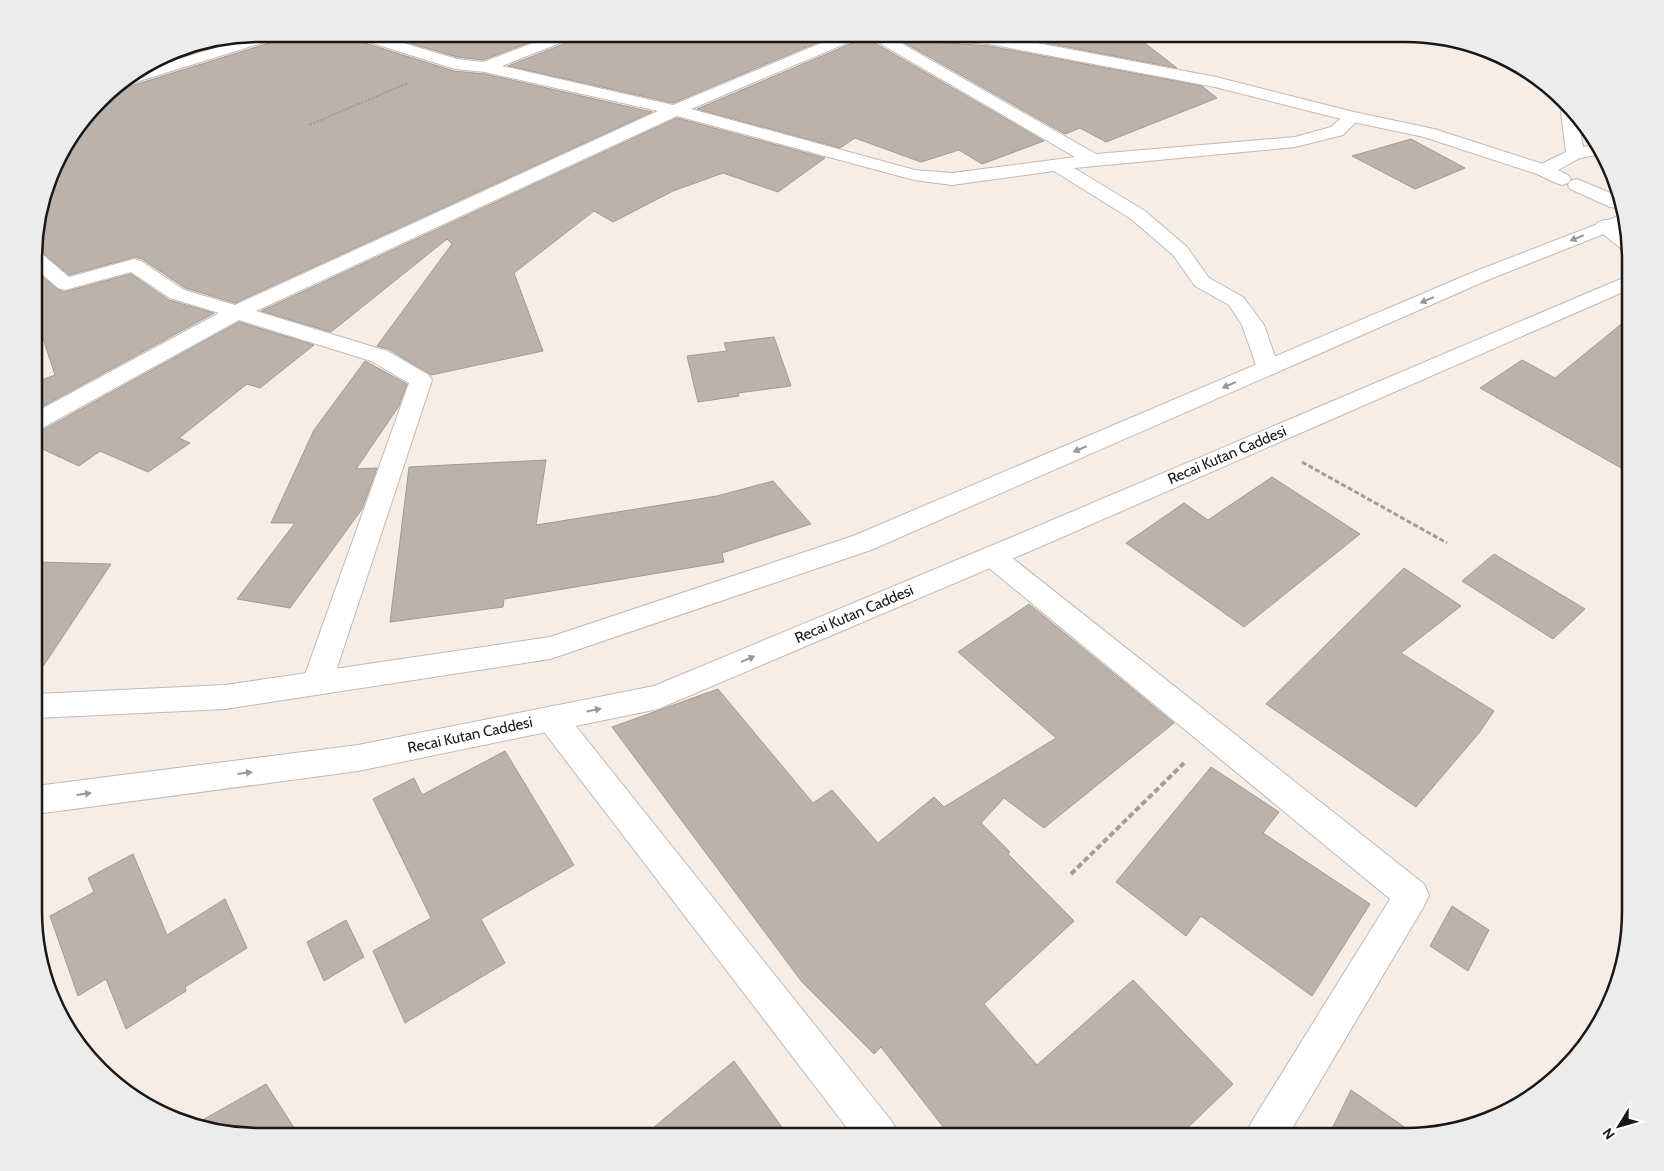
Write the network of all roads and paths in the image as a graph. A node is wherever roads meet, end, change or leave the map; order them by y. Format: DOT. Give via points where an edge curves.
graph roads {
  1 [pos="384,42"];
  2 [pos="549,42"];
  3 [pos="837,42"];
  4 [pos="888,42"];
  5 [pos="1000,42"];
  6 [pos="247,43"];
  7 [pos="455,64"];
  8 [pos="485,67"];
  9 [pos="149,73"];
  10 [pos="676,110"];
  11 [pos="1353,116"];
  12 [pos="1570,118"];
  13 [pos="309,125"];
  14 [pos="1592,151"];
  15 [pos="1575,154"];
  16 [pos="1093,160"];
  17 [pos="1056,165"];
  18 [pos="1543,170"];
  19 [pos="1614,201"];
  20 [pos="1614,223"];
  21 [pos="42,264"];
  22 [pos="1622,284"];
  23 [pos="237,312"];
  24 [pos="1268,368"];
  25 [pos="42,419"];
  26 [pos="1262,439"];
  27 [pos="1448,543"];
  28 [pos="992,556"];
  29 [pos="317,683"];
  30 [pos="42,706"];
  31 [pos="552,718"];
  32 [pos="1213,734"];
  33 [pos="42,799"];
  34 [pos="1070,874"];
  35 [pos="872,1128"];
  36 [pos="1270,1128"];
  1 -- 7 [label="street"];
  2 -- 8 [label="street"];
  3 -- 10 [label="street"];
  4 -- 16 [label="street"];
  5 -- 11 [label="street" via="1216,82"];
  6 -- 9 [label="street"];
  7 -- 8 [label="street"];
  7 -- 13 [label="path"];
  8 -- 10 [label="street"];
  10 -- 17 [label="street" via="914,175 952,179"];
  10 -- 23 [label="street"];
  11 -- 16 [label="street" via="1338,131 1295,142"];
  11 -- 18 [label="street" via="1428,133"];
  12 -- 15 [label="street"];
  14 -- 15 [label="street"];
  15 -- 18 [label="street"];
  16 -- 17 [label="street"];
  17 -- 24 [label="street" via="1138,215 1180,251 1202,282 1236,301 1254,324"];
  18 -- 19 [label="street"];
  20 -- 24 [label="street, one-way" via="1483,275"];
  21 -- 23 [label="street" via="65,284 134,265 177,294"];
  22 -- 26 [label="street, Recai Kutan Caddesi"];
  23 -- 25 [label="street"];
  23 -- 29 [label="street" via="379,356 421,380"];
  24 -- 29 [label="street, one-way" via="862,543 550,648"];
  26 -- 27 [label="path"];
  26 -- 28 [label="street, Recai Kutan Caddesi"];
  31 -- 28 [label="street, Recai Kutan Caddesi, one-way" via="658,697"];
  28 -- 32 [label="street"];
  29 -- 30 [label="street" via="225,697"];
  33 -- 31 [label="street, Recai Kutan Caddesi, one-way" via="358,758"];
  31 -- 35 [label="street"];
  32 -- 34 [label="path"];
  32 -- 36 [label="street" via="1412,895"];
}
